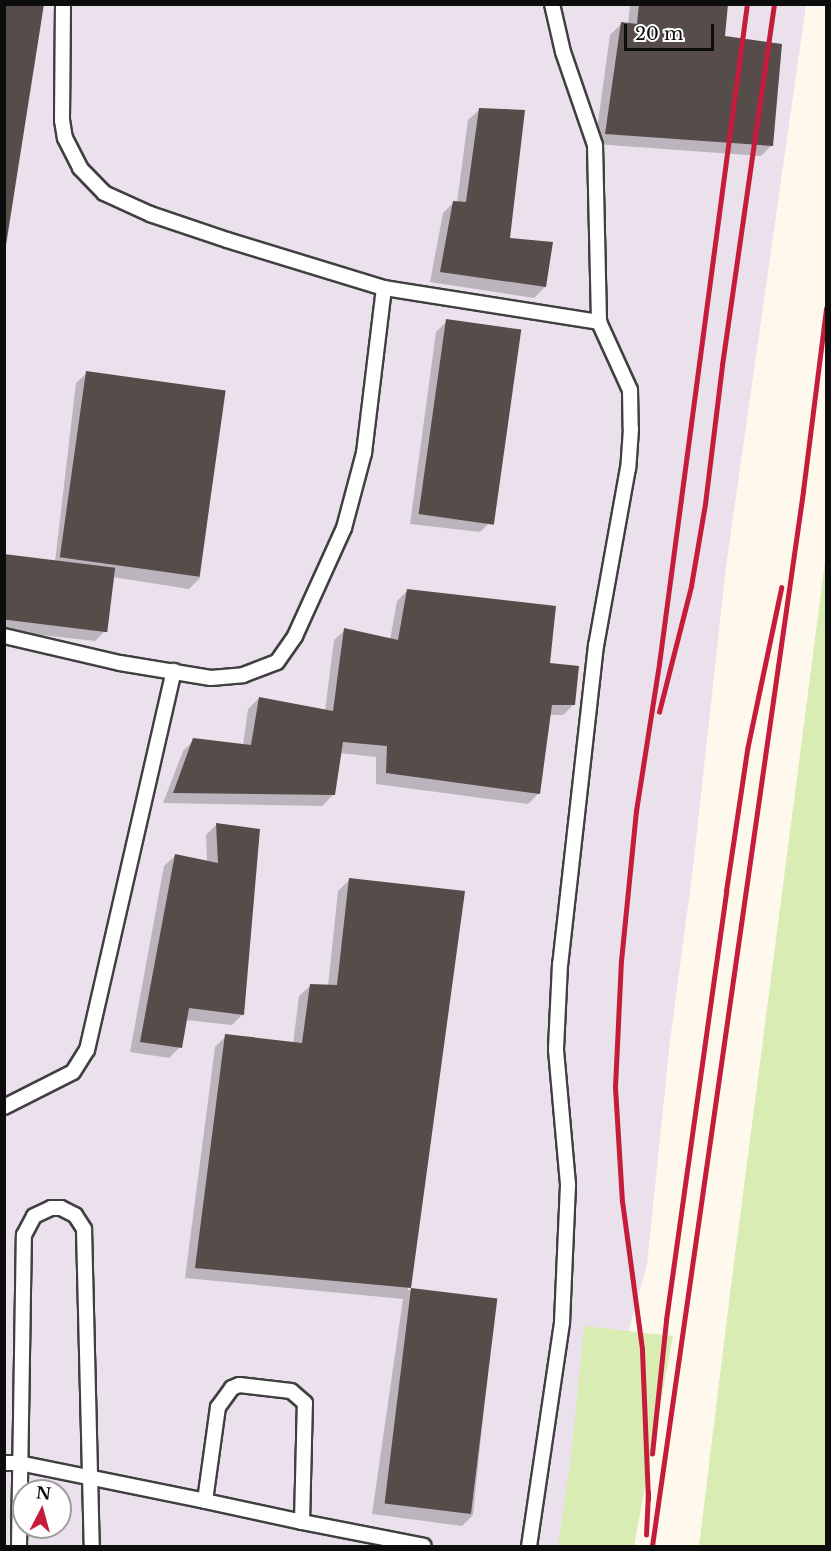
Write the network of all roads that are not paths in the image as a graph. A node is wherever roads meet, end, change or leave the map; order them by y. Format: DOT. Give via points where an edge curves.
graph roads {
  1 [pos="63,4"];
  2 [pos="552,4"];
  3 [pos="384,288"];
  4 [pos="599,322"];
  5 [pos="4,636"];
  6 [pos="174,671"];
  7 [pos="4,1107"];
  8 [pos="4,1463"];
  9 [pos="19,1463"];
  10 [pos="92,1479"];
  11 [pos="205,1501"];
  12 [pos="302,1522"];
  13 [pos="19,1546"];
  14 [pos="92,1546"];
  15 [pos="424,1546"];
  16 [pos="529,1546"];
  1 -- 3 [label="lane" via="62,120 80,168 104,192 150,214"];
  2 -- 4 [label="lane" via="563,52 595,145"];
  3 -- 4 [label="lane"];
  3 -- 6 [label="lane" via="364,453 344,528 296,636 277,662 243,675 211,678"];
  4 -- 16 [label="lane" via="630,390 631,429 628,468 596,645 560,964 556,1050 568,1185 562,1323"];
  5 -- 6 [label="lane" via="120,663"];
  6 -- 7 [label="lane" via="87,1050 73,1072"];
  8 -- 9 [label="lane"];
  9 -- 10 [label="lane"];
  9 -- 10 [label="lane" via="24,1235 34,1216 61,1208 75,1215 84,1229"];
  9 -- 13 [label="lane"];
  10 -- 11 [label="lane"];
  10 -- 14 [label="lane"];
  11 -- 12 [label="lane"];
  11 -- 12 [label="lane" via="218,1407 226,1393 239,1385 291,1391 303,1399 307,1409"];
  12 -- 15 [label="lane"];
}
